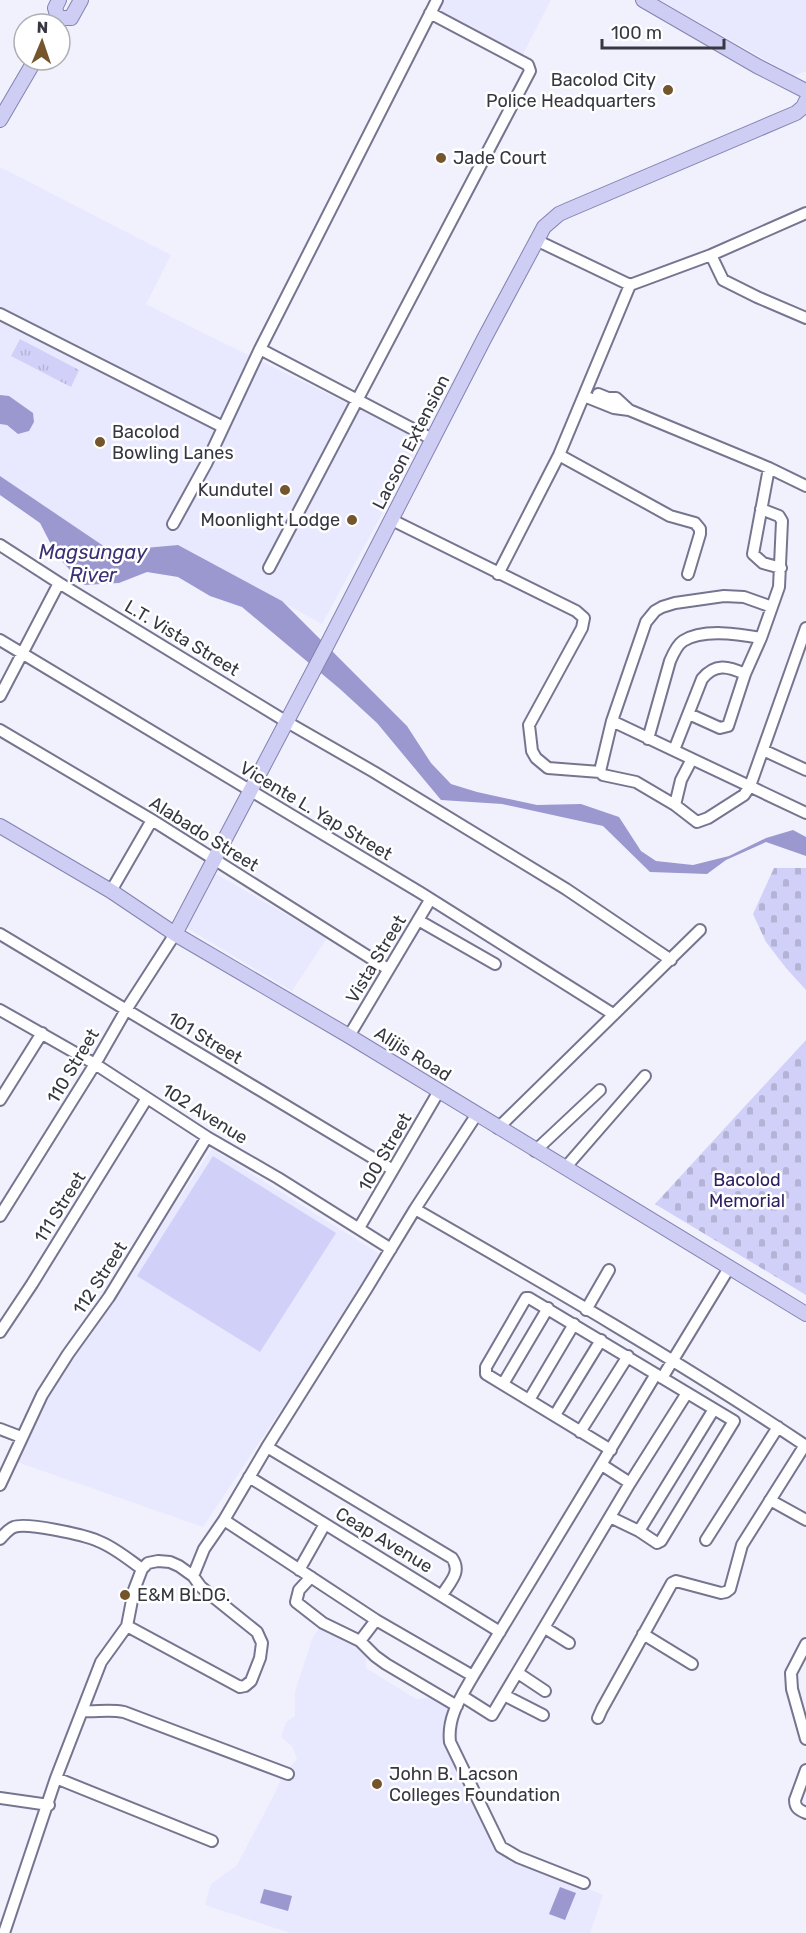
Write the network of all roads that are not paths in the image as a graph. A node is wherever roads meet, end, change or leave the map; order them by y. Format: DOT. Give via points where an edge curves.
graph roads {
  1 [pos="81,0"];
  2 [pos="437,0"];
  3 [pos="643,0"];
  4 [pos="430,14"];
  5 [pos="72,16"];
  6 [pos="28,72"];
  7 [pos="806,91"];
  8 [pos="806,100"];
  9 [pos="0,120"];
  10 [pos="806,213"];
  11 [pos="536,240"];
  12 [pos="711,255"];
  13 [pos="630,285"];
  14 [pos="0,314"];
  15 [pos="806,318"];
  16 [pos="260,349"];
  17 [pos="586,392"];
  18 [pos="356,400"];
  19 [pos="223,427"];
  20 [pos="432,439"];
  21 [pos="559,455"];
  22 [pos="769,468"];
  23 [pos="806,486"];
  24 [pos="761,509"];
  25 [pos="392,520"];
  26 [pos="173,524"];
  27 [pos="0,545"];
  28 [pos="269,568"];
  29 [pos="781,568"];
  30 [pos="498,574"];
  31 [pos="688,574"];
  32 [pos="59,583"];
  33 [pos="772,606"];
  34 [pos="806,628"];
  35 [pos="760,638"];
  36 [pos="0,640"];
  37 [pos="23,654"];
  38 [pos="745,674"];
  39 [pos="0,696"];
  40 [pos="689,714"];
  41 [pos="612,721"];
  42 [pos="287,722"];
  43 [pos="0,730"];
  44 [pos="648,740"];
  45 [pos="674,750"];
  46 [pos="763,750"];
  47 [pos="692,759"];
  48 [pos="806,770"];
  49 [pos="600,772"];
  50 [pos="750,786"];
  51 [pos="251,791"];
  52 [pos="675,806"];
  53 [pos="806,813"];
  54 [pos="152,820"];
  55 [pos="0,826"];
  56 [pos="214,860"];
  57 [pos="111,891"];
  58 [pos="430,900"];
  59 [pos="418,920"];
  60 [pos="699,930"];
  61 [pos="0,934"];
  62 [pos="175,934"];
  63 [pos="671,960"];
  64 [pos="495,964"];
  65 [pos="388,969"];
  66 [pos="0,1010"];
  67 [pos="126,1010"];
  68 [pos="613,1014"];
  69 [pos="42,1034"];
  70 [pos="349,1036"];
  71 [pos="95,1064"];
  72 [pos="645,1076"];
  73 [pos="600,1090"];
  74 [pos="439,1091"];
  75 [pos="147,1098"];
  76 [pos="0,1100"];
  77 [pos="477,1114"];
  78 [pos="498,1128"];
  79 [pos="207,1137"];
  80 [pos="535,1151"];
  81 [pos="565,1168"];
  82 [pos="393,1170"];
  83 [pos="415,1209"];
  84 [pos="0,1216"];
  85 [pos="359,1228"];
  86 [pos="391,1249"];
  87 [pos="729,1268"];
  88 [pos="609,1270"];
  89 [pos="548,1308"];
  90 [pos="586,1310"];
  91 [pos="806,1314"];
  92 [pos="574,1324"];
  93 [pos="0,1332"];
  94 [pos="601,1340"];
  95 [pos="628,1356"];
  96 [pos="673,1360"];
  97 [pos="659,1376"];
  98 [pos="503,1384"];
  99 [pos="687,1393"];
  100 [pos="529,1400"];
  101 [pos="714,1409"];
  102 [pos="555,1415"];
  103 [pos="778,1427"];
  104 [pos="0,1429"];
  105 [pos="580,1432"];
  106 [pos="21,1437"];
  107 [pos="806,1445"];
  108 [pos="267,1447"];
  109 [pos="611,1450"];
  110 [pos="602,1465"];
  111 [pos="249,1477"];
  112 [pos="630,1483"];
  113 [pos="0,1485"];
  114 [pos="770,1500"];
  115 [pos="610,1517"];
  116 [pos="224,1520"];
  117 [pos="806,1520"];
  118 [pos="325,1524"];
  119 [pos="639,1531"];
  120 [pos="0,1539"];
  121 [pos="706,1540"];
  122 [pos="142,1569"];
  123 [pos="299,1570"];
  124 [pos="193,1576"];
  125 [pos="310,1577"];
  126 [pos="442,1595"];
  127 [pos="376,1620"];
  128 [pos="127,1626"];
  129 [pos="545,1628"];
  130 [pos="500,1632"];
  131 [pos="643,1634"];
  132 [pos="360,1641"];
  133 [pos="569,1643"];
  134 [pos="806,1644"];
  135 [pos="692,1664"];
  136 [pos="518,1673"];
  137 [pos="473,1676"];
  138 [pos="545,1691"];
  139 [pos="504,1695"];
  140 [pos="460,1701"];
  141 [pos="82,1711"];
  142 [pos="543,1715"];
  143 [pos="598,1718"];
  144 [pos="806,1739"];
  145 [pos="806,1770"];
  146 [pos="288,1774"];
  147 [pos="56,1778"];
  148 [pos="0,1798"];
  149 [pos="48,1805"];
  150 [pos="806,1813"];
  151 [pos="213,1841"];
  152 [pos="584,1883"];
  153 [pos="4,1933"];
  1 -- 5 [label="main road"];
  2 -- 4 [label="street"];
  3 -- 7 [label="main road"];
  4 -- 16 [label="street"];
  4 -- 18 [label="street" via="528,65 530,71"];
  6 -- 9 [label="main road"];
  8 -- 11 [label="main road, Lacson Extension" via="796,113 559,214"];
  10 -- 12 [label="street"];
  11 -- 13 [label="street"];
  11 -- 20 [label="main road, Lacson Extension"];
  12 -- 13 [label="street"];
  12 -- 15 [label="street" via="723,280"];
  13 -- 17 [label="street"];
  14 -- 19 [label="street"];
  16 -- 18 [label="street"];
  16 -- 19 [label="street"];
  17 -- 21 [label="street"];
  17 -- 22 [label="street" via="614,408 629,410"];
  18 -- 20 [label="street"];
  18 -- 28 [label="street"];
  19 -- 26 [label="street"];
  20 -- 25 [label="main road, Lacson Extension"];
  21 -- 30 [label="street"];
  21 -- 31 [label="street" via="670,516 695,523 700,534"];
  22 -- 23 [label="street"];
  22 -- 24 [label="street"];
  24 -- 29 [label="street" via="782,521"];
  24 -- 29 [label="street" via="753,554 763,563"];
  25 -- 30 [label="street"];
  25 -- 42 [label="main road, Lacson Extension"];
  27 -- 32 [label="street, L.T. Vista Street"];
  29 -- 33 [label="street"];
  30 -- 49 [label="street" via="584,618 529,725 532,751 543,765"];
  32 -- 37 [label="street"];
  32 -- 42 [label="street, L.T. Vista Street"];
  33 -- 35 [label="street"];
  33 -- 41 [label="street" via="735,595 675,603 655,611 646,622"];
  34 -- 46 [label="street"];
  35 -- 38 [label="street"];
  35 -- 44 [label="street" via="715,633 682,641 670,661"];
  36 -- 37 [label="street, Vicente L. Yap Street"];
  37 -- 39 [label="street"];
  37 -- 51 [label="street, Vicente L. Yap Street"];
  38 -- 40 [label="street" via="723,667 712,669 702,679"];
  38 -- 40 [label="street" via="728,726 720,728"];
  40 -- 45 [label="street"];
  41 -- 44 [label="street"];
  41 -- 49 [label="street"];
  42 -- 51 [label="main road, Lacson Extension"];
  42 -- 63 [label="street, L.T. Vista Street" via="567,889"];
  43 -- 54 [label="street, Alabado Street"];
  44 -- 45 [label="street"];
  45 -- 47 [label="street"];
  46 -- 48 [label="street"];
  46 -- 50 [label="street"];
  47 -- 50 [label="street"];
  47 -- 52 [label="street" via="681,780"];
  49 -- 52 [label="street" via="636,783"];
  50 -- 52 [label="street" via="744,795 703,821 697,822"];
  50 -- 53 [label="street"];
  51 -- 56 [label="main road, Lacson Extension"];
  51 -- 58 [label="street, Vicente L. Yap Street"];
  54 -- 56 [label="street, Alabado Street"];
  54 -- 57 [label="street"];
  55 -- 57 [label="main road, Alijis Road"];
  56 -- 62 [label="main road, Lacson Extension"];
  56 -- 65 [label="street, Alabado Street"];
  57 -- 62 [label="main road, Alijis Road"];
  58 -- 59 [label="street, Vista Street"];
  58 -- 68 [label="street, Vicente L. Yap Street"];
  59 -- 64 [label="street"];
  59 -- 65 [label="street, Vista Street"];
  60 -- 63 [label="street"];
  61 -- 67 [label="street, 101 Street"];
  62 -- 67 [label="street, 110 Street"];
  62 -- 70 [label="main road, Alijis Road"];
  63 -- 68 [label="street"];
  65 -- 70 [label="street, Vista Street"];
  66 -- 69 [label="street, 102 Avenue"];
  67 -- 71 [label="street, 110 Street"];
  67 -- 82 [label="street, 101 Street"];
  68 -- 78 [label="street"];
  69 -- 71 [label="street, 102 Avenue"];
  69 -- 76 [label="street"];
  70 -- 74 [label="main road, Alijis Road"];
  71 -- 75 [label="street, 102 Avenue"];
  71 -- 84 [label="street, 110 Street"];
  72 -- 81 [label="street"];
  73 -- 80 [label="street"];
  74 -- 77 [label="main road, Alijis Road"];
  74 -- 82 [label="street, 100 Street"];
  75 -- 79 [label="street, 102 Avenue"];
  75 -- 93 [label="street, 111 Street"];
  77 -- 78 [label="main road, Alijis Road"];
  77 -- 83 [label="street"];
  78 -- 80 [label="main road, Alijis Road"];
  79 -- 85 [label="street, 102 Avenue"];
  79 -- 106 [label="street, 112 Street" via="109,1297 42,1395"];
  80 -- 81 [label="main road, Alijis Road"];
  81 -- 87 [label="main road, Alijis Road"];
  82 -- 85 [label="street, 100 Street"];
  83 -- 86 [label="street"];
  83 -- 90 [label="street"];
  85 -- 86 [label="street, 102 Avenue"];
  86 -- 108 [label="street"];
  87 -- 91 [label="main road, Alijis Road"];
  87 -- 96 [label="street"];
  88 -- 90 [label="street"];
  89 -- 92 [label="street"];
  89 -- 98 [label="street"];
  89 -- 98 [label="street" via="526,1298 486,1367 486,1374"];
  90 -- 96 [label="street"];
  92 -- 94 [label="street"];
  92 -- 100 [label="street"];
  94 -- 95 [label="street"];
  94 -- 102 [label="street"];
  95 -- 97 [label="street"];
  95 -- 105 [label="street"];
  96 -- 97 [label="street"];
  96 -- 103 [label="street"];
  97 -- 99 [label="street"];
  97 -- 109 [label="street"];
  98 -- 100 [label="street"];
  99 -- 101 [label="street"];
  99 -- 112 [label="street"];
  100 -- 102 [label="street"];
  101 -- 119 [label="street"];
  101 -- 119 [label="street" via="733,1424 661,1541 657,1543"];
  102 -- 105 [label="street"];
  103 -- 107 [label="street"];
  103 -- 121 [label="street"];
  104 -- 106 [label="street"];
  105 -- 109 [label="street"];
  106 -- 113 [label="street, 112 Street"];
  107 -- 114 [label="street"];
  108 -- 111 [label="street"];
  108 -- 126 [label="street" via="452,1558 457,1570"];
  109 -- 110 [label="street"];
  110 -- 112 [label="street"];
  110 -- 130 [label="street"];
  111 -- 116 [label="street"];
  111 -- 118 [label="street, Ceap Avenue"];
  112 -- 115 [label="street"];
  114 -- 117 [label="street"];
  114 -- 131 [label="street" via="742,1545 730,1589 721,1593 672,1583"];
  115 -- 119 [label="street"];
  115 -- 129 [label="street"];
  116 -- 123 [label="street"];
  116 -- 124 [label="street" via="204,1549"];
  118 -- 123 [label="street"];
  118 -- 126 [label="street, Ceap Avenue"];
  120 -- 122 [label="street" via="15,1526 35,1526 98,1541"];
  122 -- 124 [label="street" via="148,1563 170,1562"];
  122 -- 128 [label="street"];
  123 -- 125 [label="street"];
  124 -- 128 [label="street" via="260,1637 260,1658 245,1686 223,1679"];
  125 -- 127 [label="street"];
  125 -- 132 [label="street" via="299,1590 296,1602 324,1623"];
  126 -- 130 [label="street, Ceap Avenue"];
  127 -- 132 [label="street"];
  127 -- 137 [label="street"];
  128 -- 141 [label="street" via="101,1662"];
  129 -- 133 [label="street"];
  129 -- 136 [label="street"];
  130 -- 137 [label="street"];
  131 -- 135 [label="street"];
  131 -- 143 [label="street"];
  132 -- 140 [label="street" via="386,1664"];
  134 -- 144 [label="street" via="791,1673"];
  136 -- 138 [label="street"];
  136 -- 139 [label="street"];
  137 -- 140 [label="street"];
  139 -- 140 [label="street" via="492,1714"];
  139 -- 142 [label="street"];
  140 -- 152 [label="street" via="448,1729 450,1742 501,1847"];
  141 -- 146 [label="street" via="124,1712"];
  141 -- 147 [label="street"];
  145 -- 150 [label="street" via="795,1806"];
  147 -- 149 [label="street"];
  147 -- 151 [label="street"];
  148 -- 149 [label="street"];
  149 -- 153 [label="street"];
}
